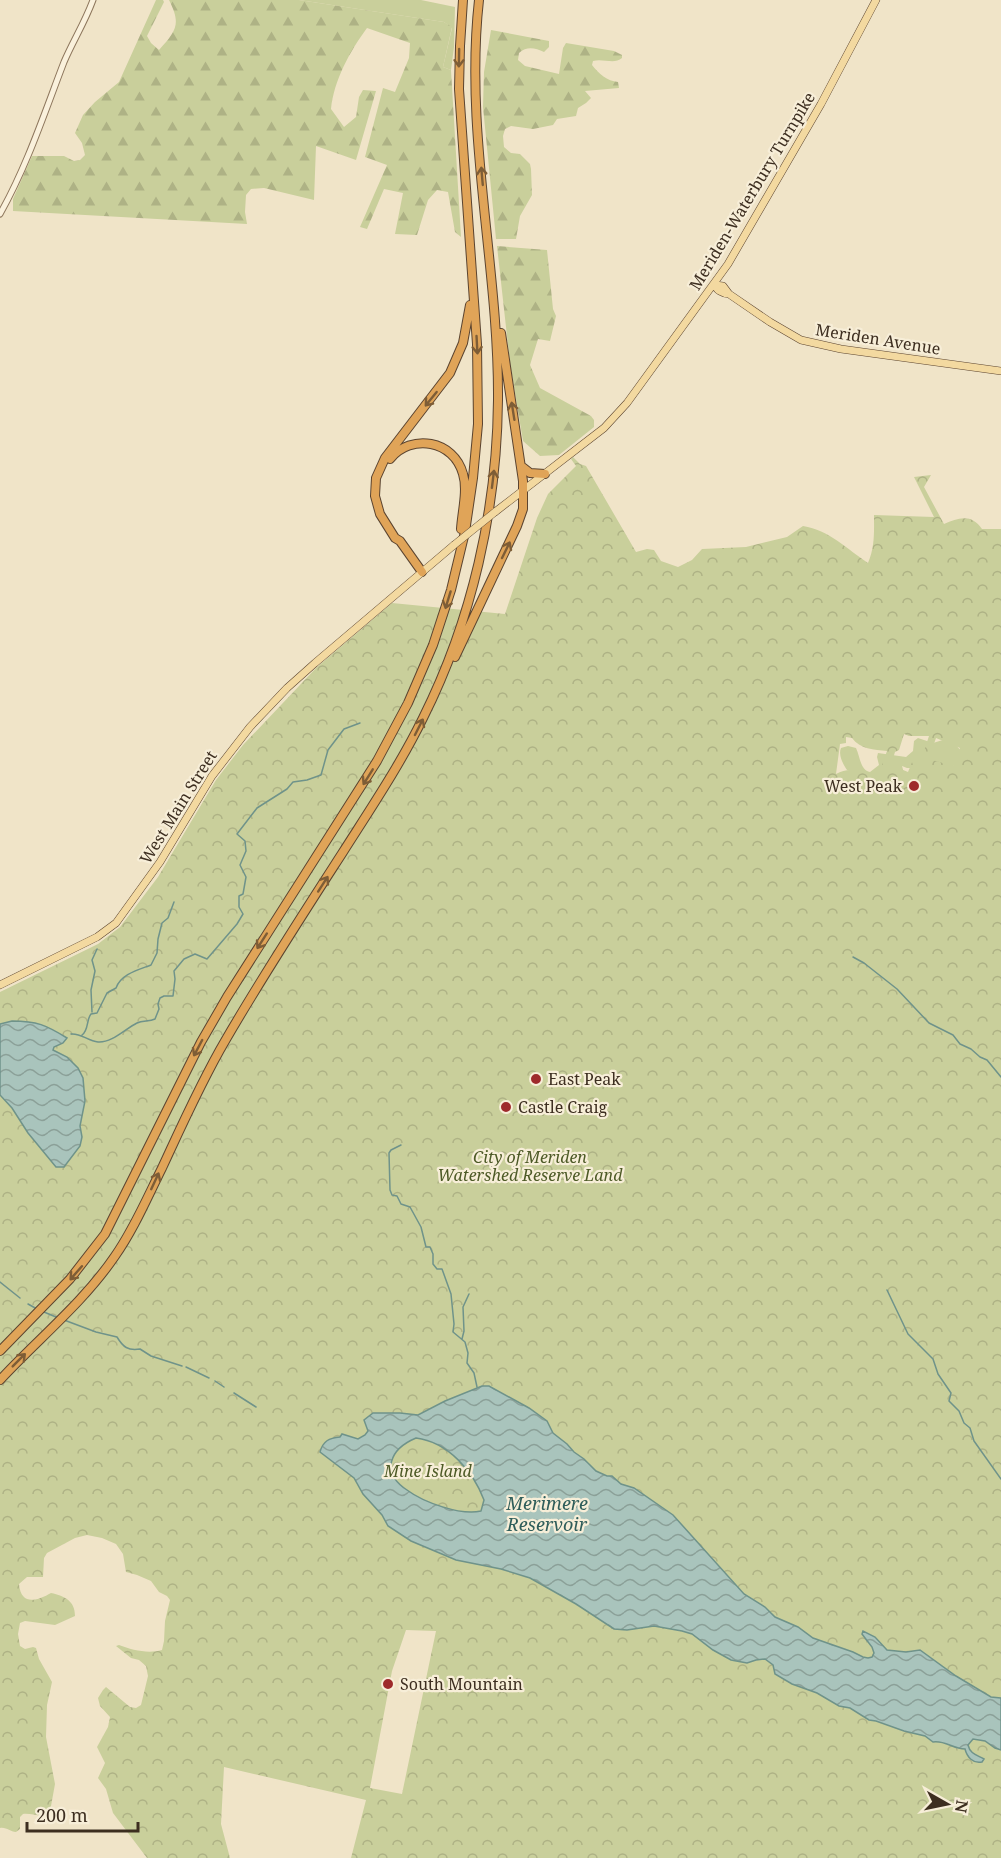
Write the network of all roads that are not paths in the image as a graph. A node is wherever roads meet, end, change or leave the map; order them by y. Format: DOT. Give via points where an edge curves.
graph roads {
  1 [pos="93,0"];
  2 [pos="463,0"];
  3 [pos="479,0"];
  4 [pos="876,0"];
  5 [pos="0,214"];
  6 [pos="471,266"];
  7 [pos="490,274"];
  8 [pos="715,285"];
  9 [pos="1001,371"];
  10 [pos="521,465"];
  11 [pos="545,474"];
  12 [pos="523,490"];
  13 [pos="400,541"];
  14 [pos="422,572"];
  15 [pos="455,573"];
  16 [pos="392,597"];
  17 [pos="433,696"];
  18 [pos="0,985"];
  19 [pos="0,1351"];
  20 [pos="0,1380"];
  1 -- 5 [label="street" via="21,175"];
  2 -- 6 [label="highway, one-way" via="459,89"];
  7 -- 3 [label="highway, one-way" via="476,90"];
  4 -- 8 [label="main road, Meriden-Waterbury Turnpike" via="821,104"];
  6 -- 13 [label="highway, one-way" via="468,321 457,359 383,461 376,478 374,493 379,511"];
  6 -- 15 [label="highway, one-way" via="478,369 477,434 469,508"];
  10 -- 7 [label="highway, one-way"];
  17 -- 7 [label="highway, one-way" via="473,584 493,483 498,382"];
  8 -- 9 [label="main road, Meriden Avenue" via="801,340"];
  8 -- 11 [label="main road, Meriden-Waterbury Turnpike" via="618,414"];
  10 -- 11 [label="highway" via="531,473"];
  10 -- 12 [label="highway"];
  11 -- 12 [label="main road, Meriden-Waterbury Turnpike"];
  12 -- 14 [label="main road, Meriden-Waterbury Turnpike, bridge"];
  17 -- 12 [label="highway, one-way" via="444,681 520,519"];
  13 -- 14 [label="highway"];
  13 -- 15 [label="highway" via="381,502 382,472 401,448 419,443 436,445 456,459 464,476"];
  14 -- 16 [label="main road, Meriden-Waterbury Turnpike"];
  15 -- 19 [label="highway, one-way" via="433,645 395,729 210,1026 113,1221 78,1270"];
  16 -- 18 [label="main road, West Main Street" via="301,675 244,734 116,923 97,937"];
  20 -- 17 [label="highway, one-way" via="95,1283 113,1259 221,1047 394,772"];
}
